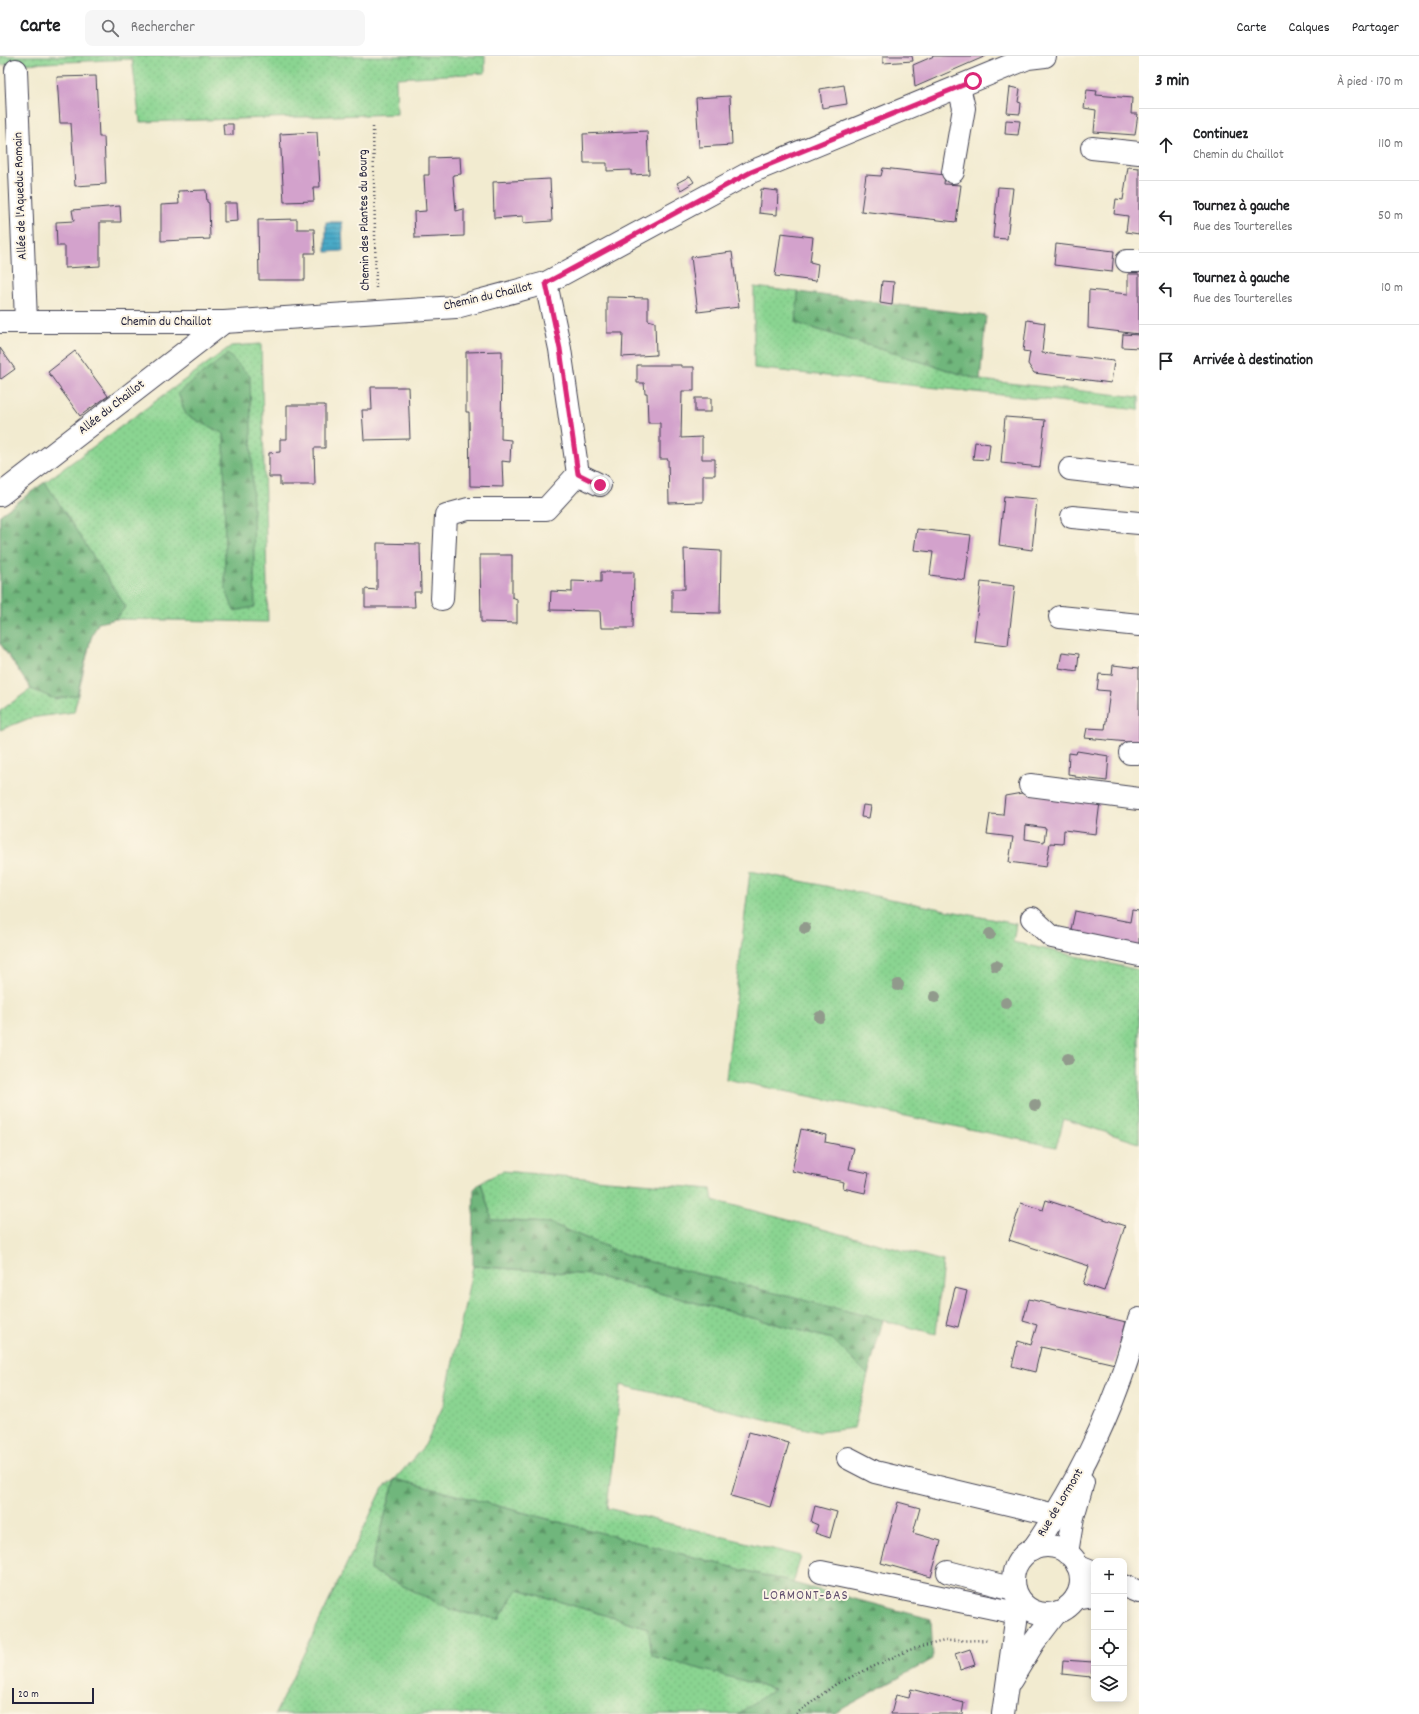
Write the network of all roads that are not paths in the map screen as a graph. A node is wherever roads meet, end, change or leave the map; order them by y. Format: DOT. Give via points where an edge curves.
graph roads {
  1 [pos="1033,57"];
  2 [pos="16,70"];
  3 [pos="959,87"];
  4 [pos="1092,148"];
  5 [pos="1139,153"];
  6 [pos="953,172"];
  7 [pos="546,283"];
  8 [pos="26,321"];
  9 [pos="0,322"];
  10 [pos="224,322"];
  11 [pos="1070,469"];
  12 [pos="578,474"];
  13 [pos="1139,477"];
  14 [pos="600,485"];
  15 [pos="0,495"];
  16 [pos="1072,517"];
  17 [pos="1139,523"];
  18 [pos="442,599"];
  19 [pos="1060,617"];
  20 [pos="1139,625"];
  21 [pos="1030,786"];
  22 [pos="1139,799"];
  23 [pos="1032,918"];
  24 [pos="1139,955"];
  25 [pos="1139,1319"];
  26 [pos="1089,1455"];
  27 [pos="848,1458"];
  28 [pos="1055,1515"];
  29 [pos="1032,1550"];
  30 [pos="1079,1563"];
  31 [pos="821,1572"];
  32 [pos="948,1572"];
  33 [pos="1127,1587"];
  34 [pos="1127,1593"];
  35 [pos="1139,1593"];
  36 [pos="1085,1596"];
  37 [pos="1017,1601"];
  38 [pos="1056,1613"];
  39 [pos="1008,1685"];
  40 [pos="1003,1714"];
  1 -- 3 [label="street, Chemin du Chaillot"];
  2 -- 8 [label="street, Allée de l'Aqueduc Romain"];
  3 -- 6 [label="street" via="964,108"];
  3 -- 7 [label="street, Chemin du Chaillot" via="751,172"];
  4 -- 5 [label="street"];
  7 -- 10 [label="street, Chemin du Chaillot" via="456,306"];
  7 -- 12 [label="street" via="560,349"];
  8 -- 9 [label="street, Chemin du Chaillot"];
  8 -- 10 [label="street, Chemin du Chaillot"];
  10 -- 15 [label="street, Allée du Chaillot"];
  11 -- 13 [label="street"];
  12 -- 14 [label="street"];
  12 -- 18 [label="street" via="546,509 468,509 446,515"];
  16 -- 17 [label="street"];
  19 -- 20 [label="street"];
  21 -- 22 [label="street"];
  23 -- 24 [label="street" via="1052,937"];
  25 -- 26 [label="street, Rue de Lormont" via="1132,1348"];
  26 -- 28 [label="street, Rue de Lormont"];
  26 -- 30 [label="street, Rue de Lormont" via="1073,1517"];
  27 -- 28 [label="street" via="875,1472"];
  28 -- 29 [label="street, Rue de Lormont"];
  29 -- 30 [label="street" via="1050,1546"];
  29 -- 37 [label="street" via="1022,1557 1016,1567 1013,1578"];
  30 -- 36 [label="street" via="1080,1587"];
  31 -- 37 [label="street"];
  32 -- 37 [label="street"];
  33 -- 35 [label="street"];
  34 -- 35 [label="street"];
  36 -- 38 [label="street"];
  37 -- 38 [label="street" via="1035,1612"];
  37 -- 39 [label="street"];
  38 -- 39 [label="street" via="1034,1642"];
  39 -- 40 [label="street"];
}
